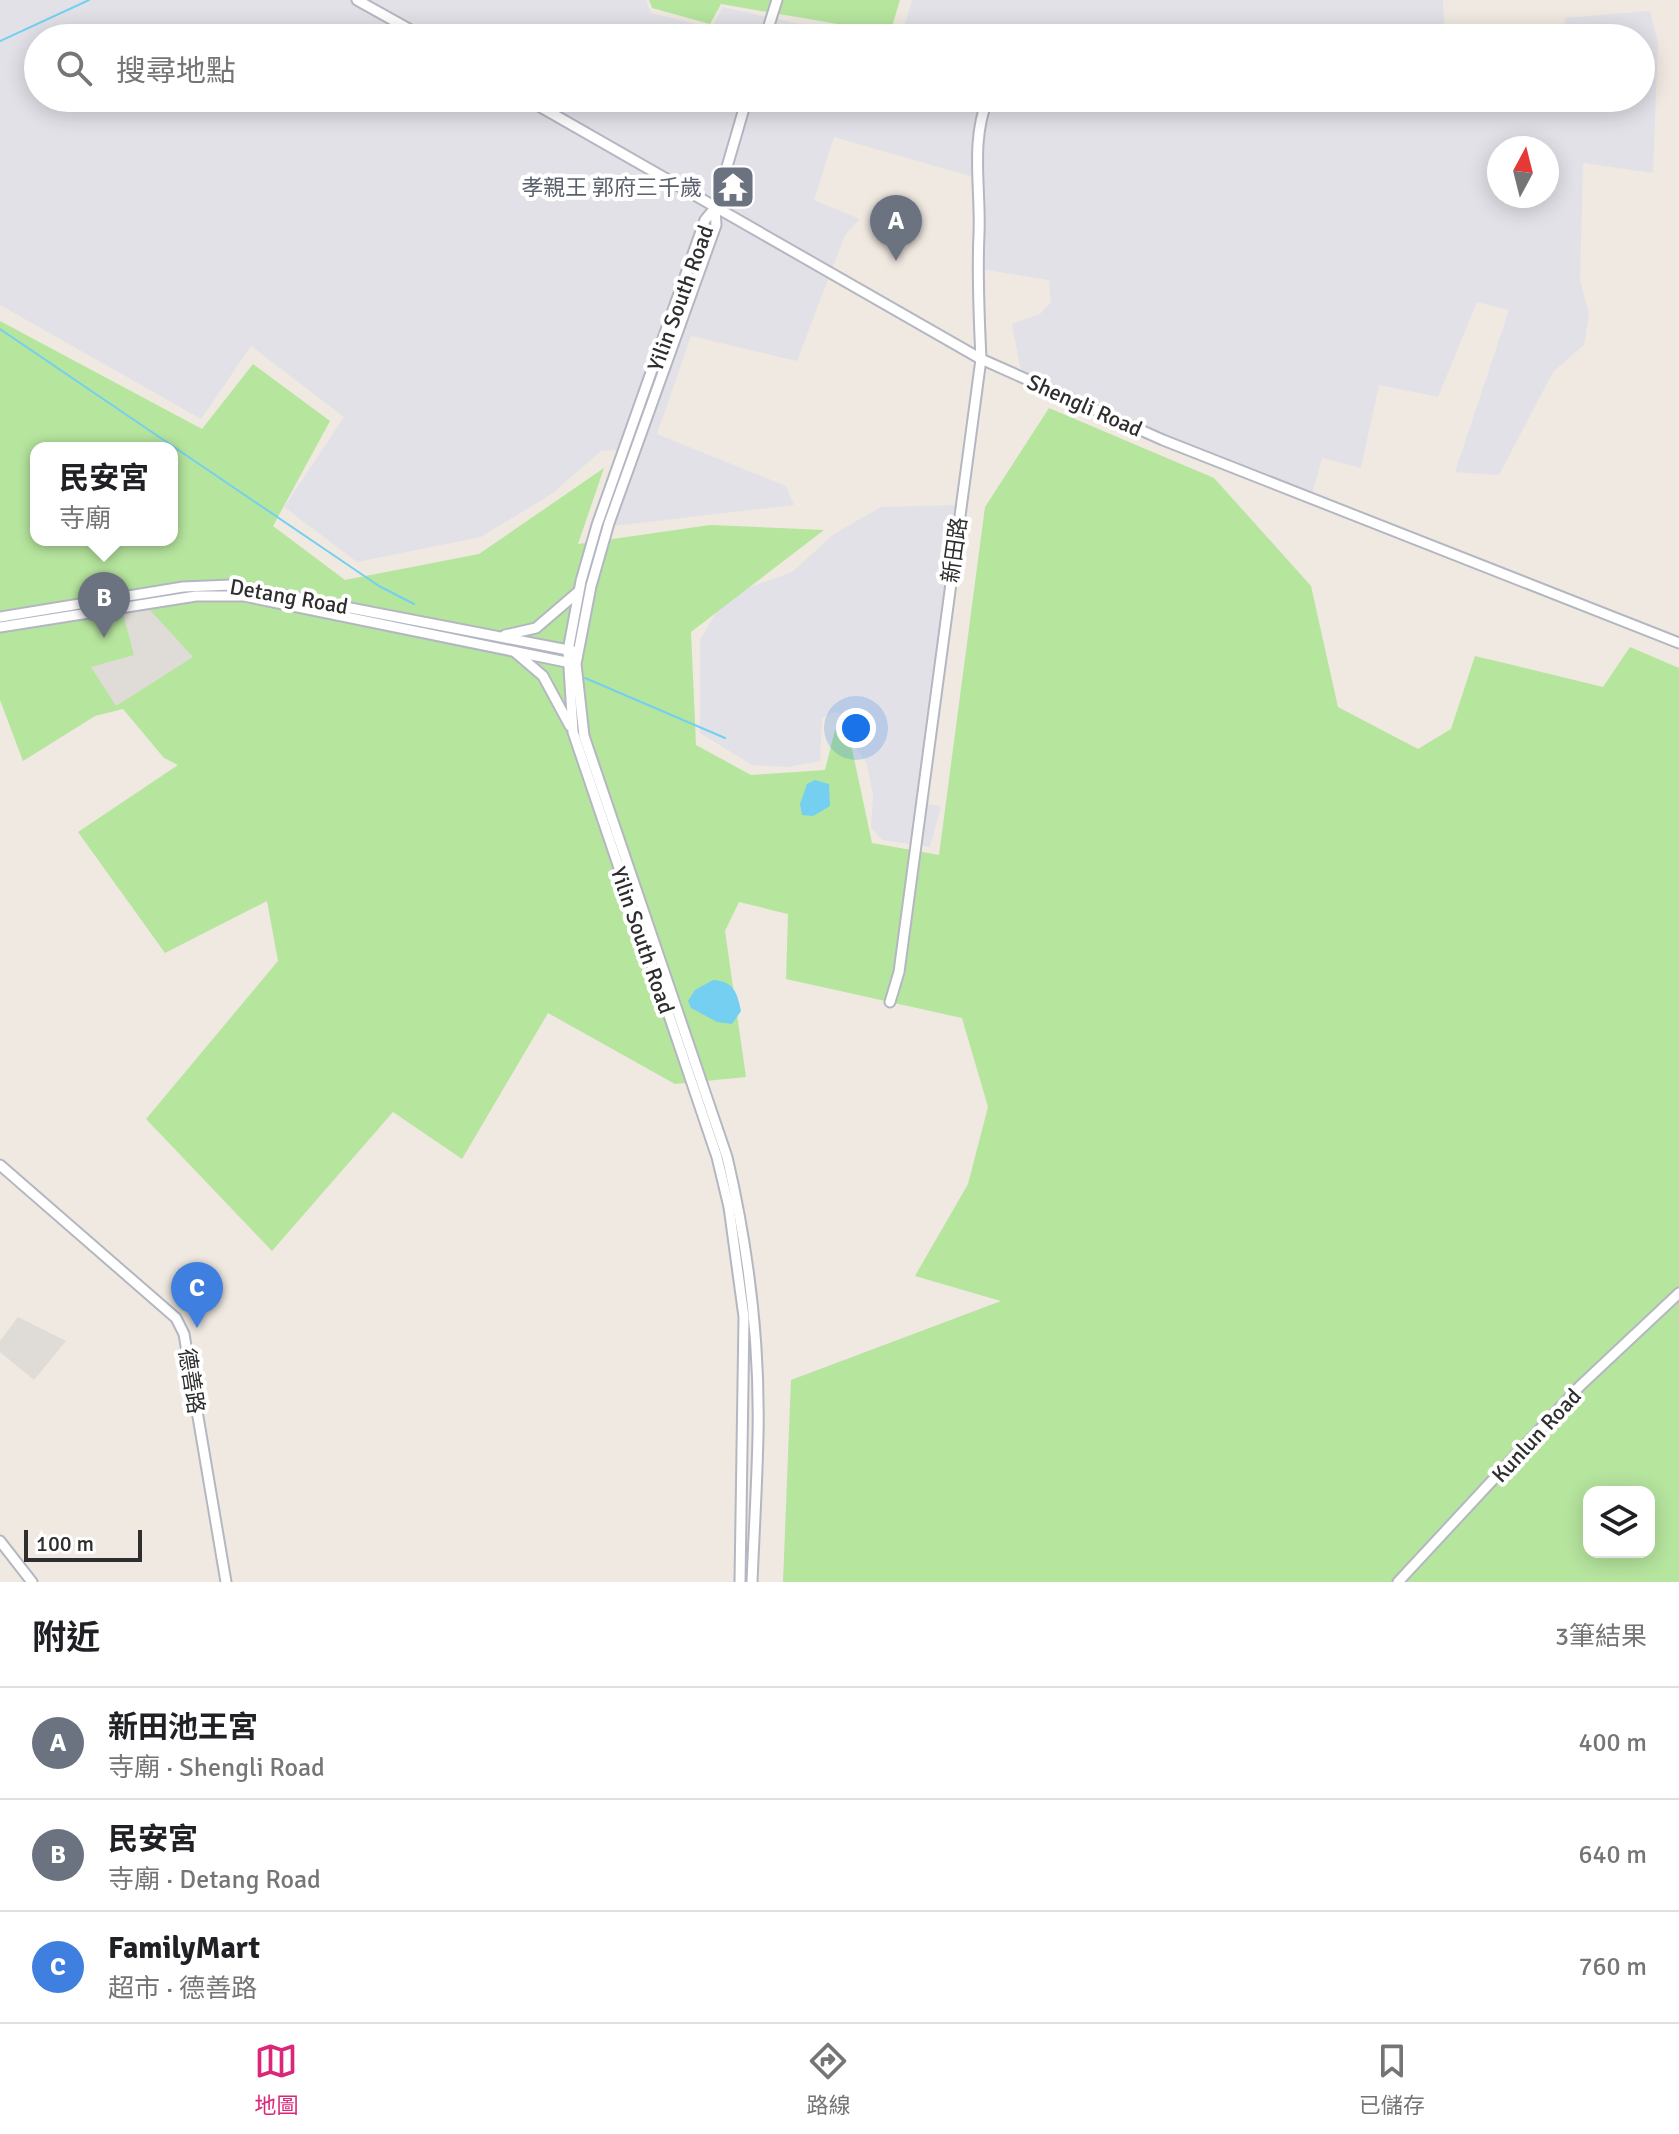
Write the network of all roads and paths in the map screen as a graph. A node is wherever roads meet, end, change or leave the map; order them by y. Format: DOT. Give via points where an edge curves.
graph roads {
  1 [pos="357,0"];
  2 [pos="777,0"];
  3 [pos="400,24"];
  4 [pos="769,24"];
  5 [pos="549,112"];
  6 [pos="743,112"];
  7 [pos="984,112"];
  8 [pos="715,208"];
  9 [pos="981,359"];
  10 [pos="578,592"];
  11 [pos="0,617"];
  12 [pos="0,627"];
  13 [pos="494,636"];
  14 [pos="1679,643"];
  15 [pos="513,650"];
  16 [pos="572,651"];
  17 [pos="572,663"];
  18 [pos="573,732"];
  19 [pos="890,1002"];
  20 [pos="0,1165"];
  21 [pos="1679,1293"];
  22 [pos="0,1541"];
  23 [pos="32,1582"];
  24 [pos="226,1582"];
  25 [pos="740,1582"];
  26 [pos="752,1582"];
  27 [pos="1398,1582"];
  1 -- 3 [label="street"];
  2 -- 4 [label="street"];
  5 -- 8 [label="street, Shengli Road"];
  6 -- 8 [label="street"];
  7 -- 9 [label="street, 新田路" via="978,131 976,270"];
  8 -- 9 [label="street, Shengli Road"];
  8 -- 10 [label="street, Yilin South Road" via="705,220"];
  8 -- 16 [label="street, Yilin South Road" via="716,225 609,523"];
  9 -- 14 [label="street, Shengli Road" via="1163,440"];
  9 -- 19 [label="street, 新田路" via="899,972"];
  10 -- 13 [label="street" via="536,628"];
  10 -- 16 [label="street, Yilin South Road"];
  11 -- 13 [label="street, Detang Road" via="169,589 231,585"];
  12 -- 15 [label="street, Detang Road" via="196,596 244,596"];
  13 -- 16 [label="street, Detang Road"];
  15 -- 17 [label="street, Detang Road"];
  15 -- 18 [label="street" via="553,690"];
  16 -- 17 [label="street, Yilin South Road"];
  17 -- 18 [label="street, Yilin South Road"];
  17 -- 26 [label="street, Yilin South Road" via="584,736 739,1206 753,1316 758,1433"];
  18 -- 25 [label="street, Yilin South Road" via="717,1157 729,1207 744,1317"];
  20 -- 24 [label="street, 德善路" via="176,1318 184,1334"];
  21 -- 27 [label="street, Kunlun Road" via="1580,1386"];
  22 -- 23 [label="street"];
}
